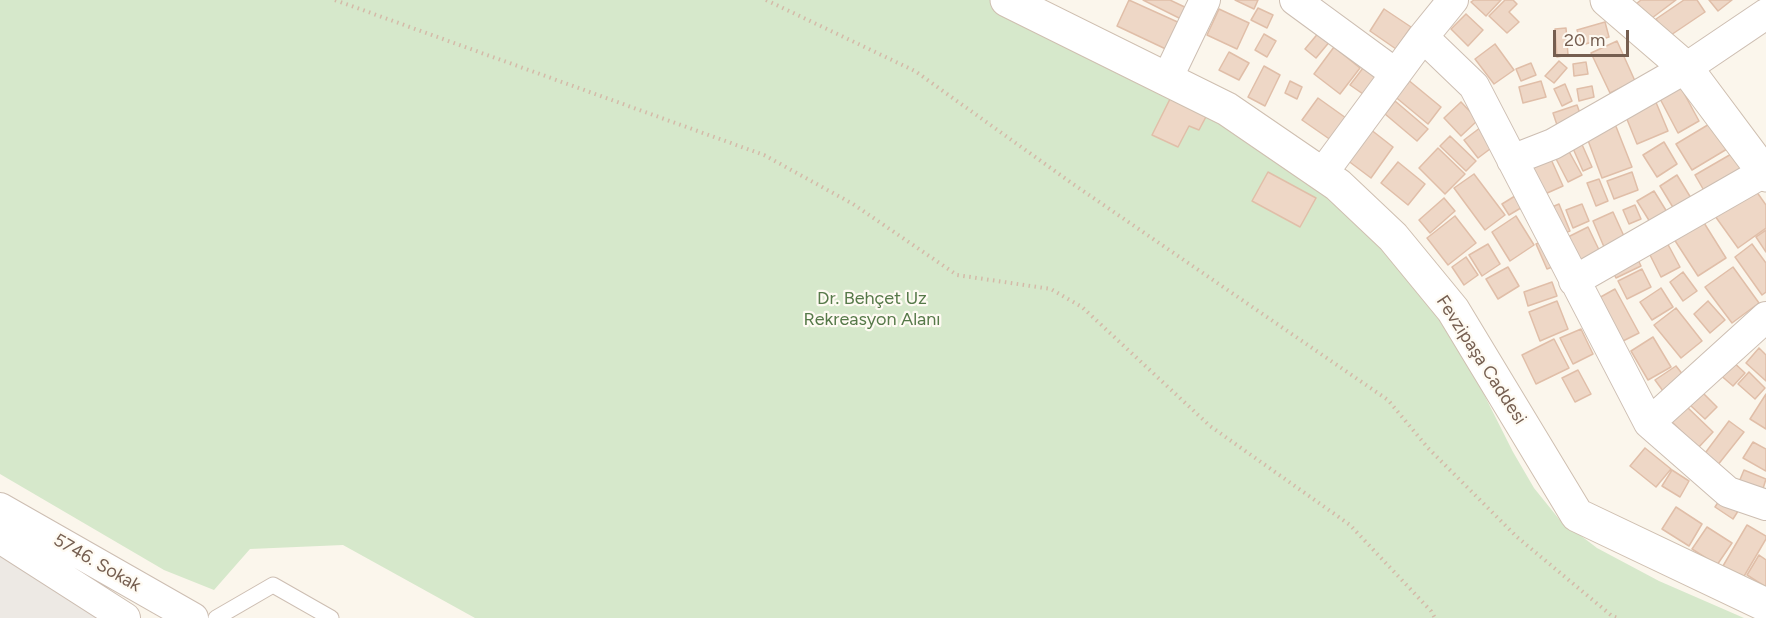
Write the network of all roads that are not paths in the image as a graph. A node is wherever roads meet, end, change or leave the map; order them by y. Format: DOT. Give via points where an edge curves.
graph roads {
  1 [pos="1006,0"];
  2 [pos="1205,0"];
  3 [pos="1295,0"];
  4 [pos="1453,0"];
  5 [pos="1607,0"];
  6 [pos="1766,14"];
  7 [pos="1423,37"];
  8 [pos="1686,68"];
  9 [pos="1396,74"];
  10 [pos="1167,79"];
  11 [pos="1512,160"];
  12 [pos="1322,174"];
  13 [pos="1765,174"];
  14 [pos="1574,281"];
  15 [pos="1766,317"];
  16 [pos="1649,423"];
  17 [pos="1766,505"];
  18 [pos="0,508"];
  19 [pos="0,538"];
  20 [pos="1766,605"];
  21 [pos="125,618"];
  22 [pos="194,618"];
  23 [pos="216,618"];
  24 [pos="331,618"];
  1 -- 10 [label="street, Fevzipaşa Caddesi"];
  2 -- 10 [label="street"];
  3 -- 9 [label="street"];
  4 -- 7 [label="street"];
  5 -- 8 [label="street"];
  6 -- 8 [label="street"];
  7 -- 9 [label="street"];
  7 -- 11 [label="street" via="1474,86"];
  8 -- 11 [label="street" via="1553,144"];
  8 -- 13 [label="street"];
  9 -- 12 [label="street"];
  10 -- 12 [label="street, Fevzipaşa Caddesi" via="1227,109"];
  11 -- 14 [label="street"];
  12 -- 20 [label="street, Fevzipaşa Caddesi" via="1393,237 1454,310 1577,515"];
  13 -- 14 [label="street"];
  14 -- 16 [label="street"];
  15 -- 16 [label="street"];
  16 -- 17 [label="street" via="1728,492"];
  18 -- 22 [label="street, 5746. Sokak"];
  19 -- 21 [label="street, 5746. Sokak"];
  23 -- 24 [label="lane" via="273,585"];
}
